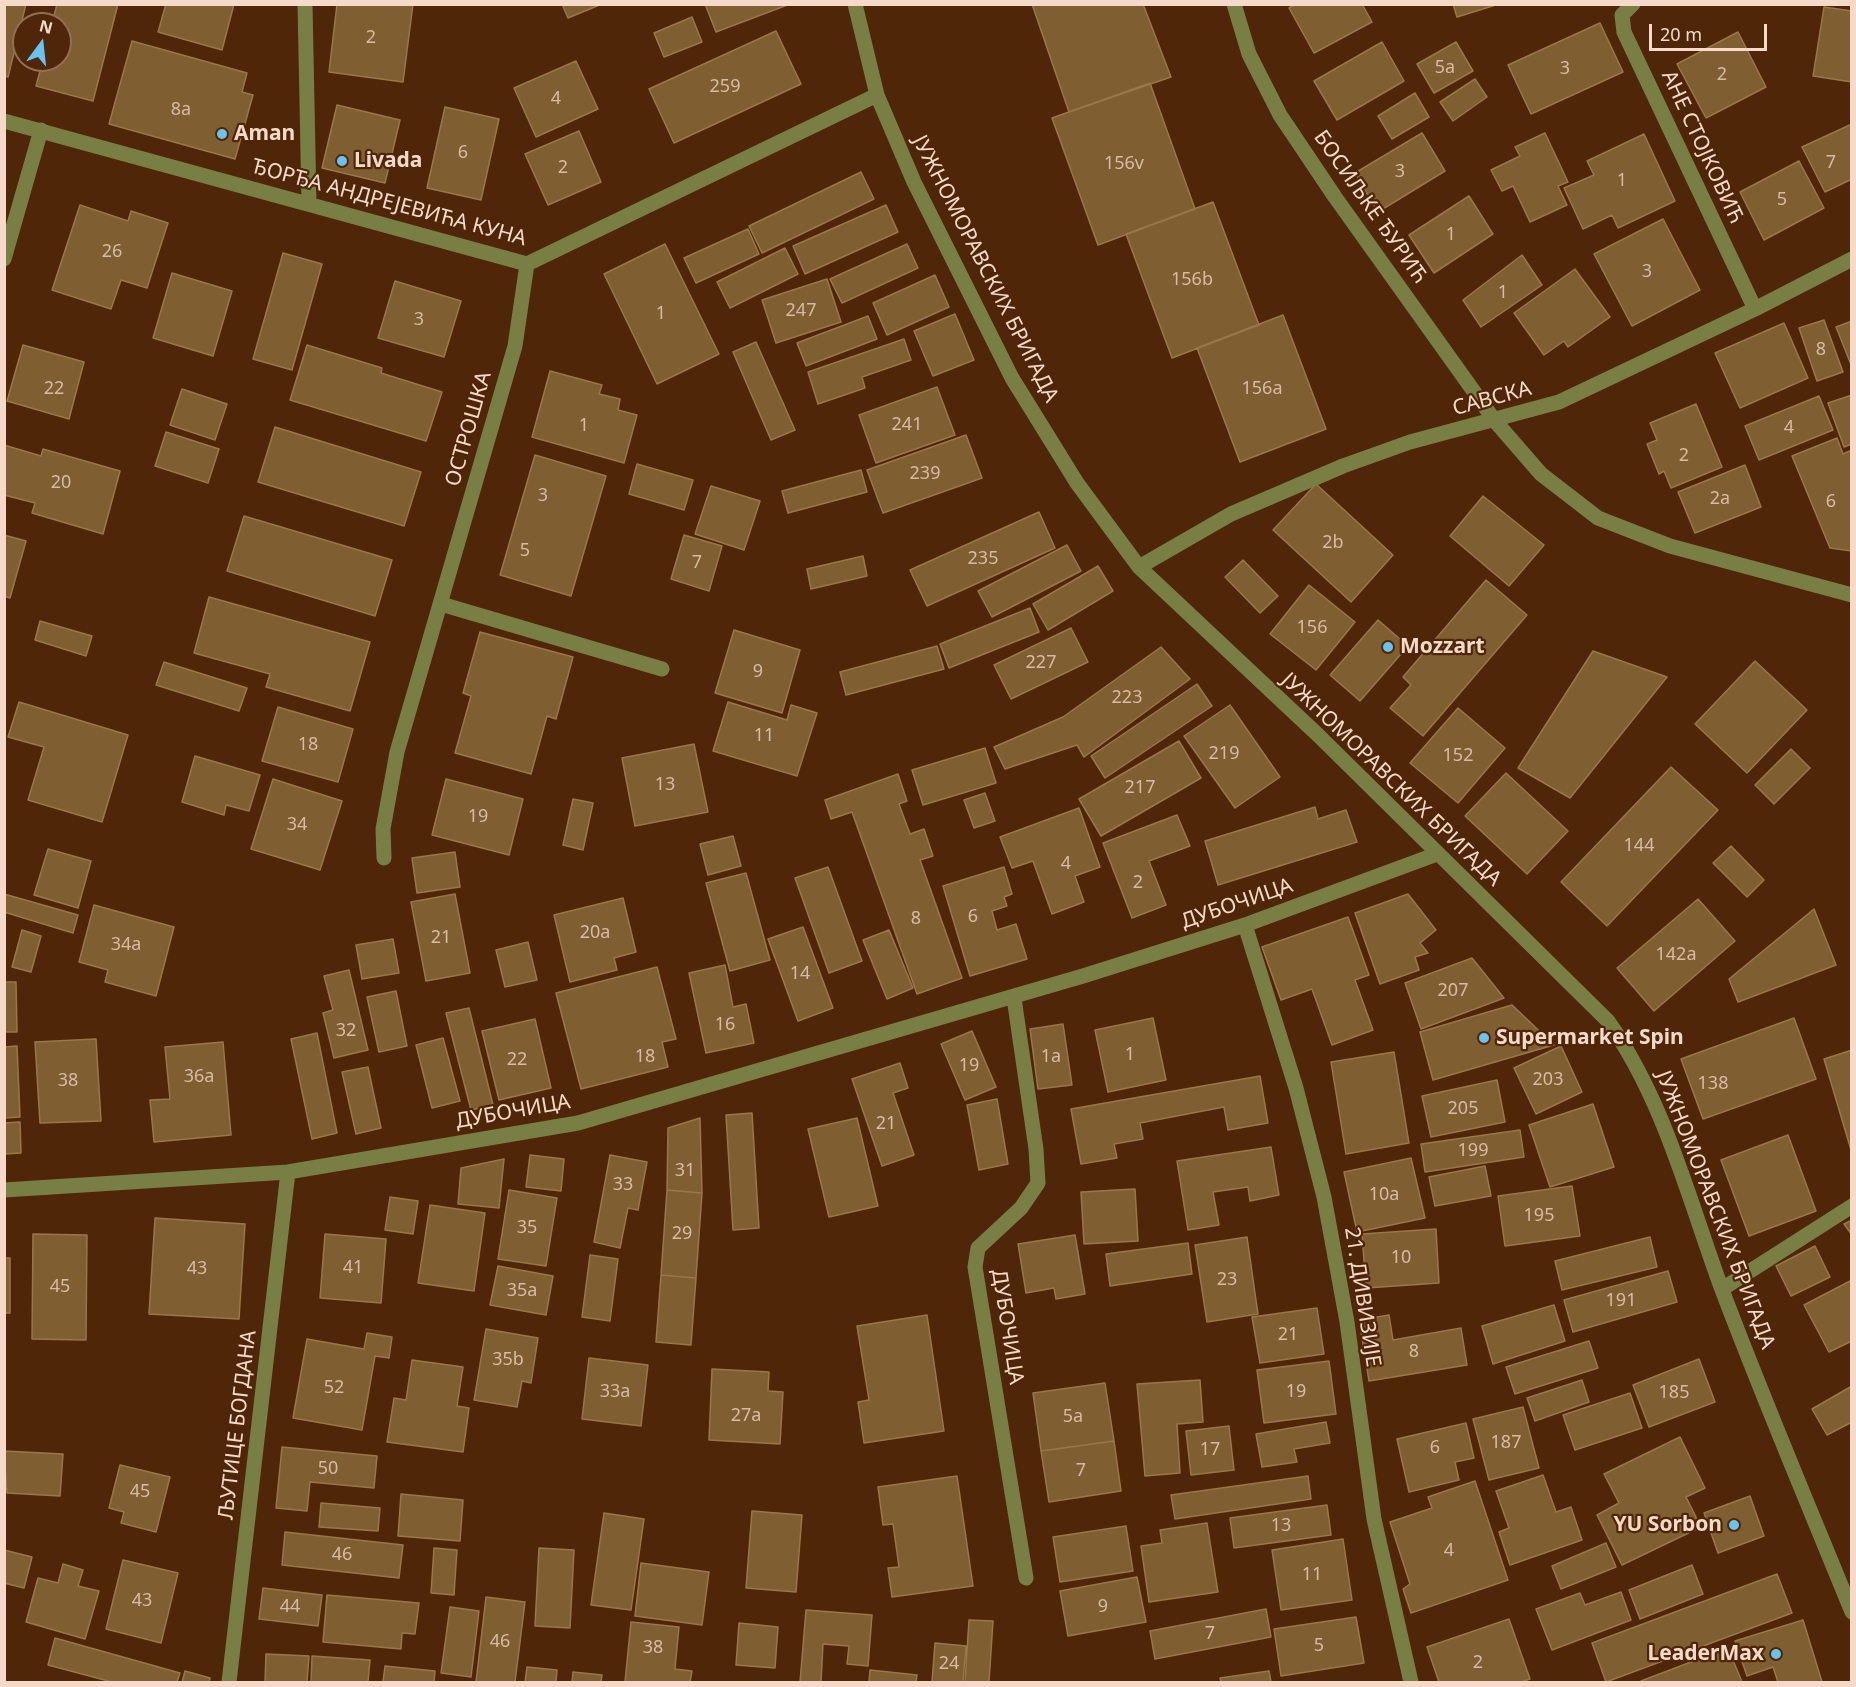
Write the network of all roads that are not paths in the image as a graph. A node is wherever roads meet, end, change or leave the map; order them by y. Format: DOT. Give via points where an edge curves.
graph roads {
  1 [pos="305,4"];
  2 [pos="855,4"];
  3 [pos="1233,4"];
  4 [pos="1634,4"];
  5 [pos="877,95"];
  6 [pos="4,121"];
  7 [pos="41,130"];
  8 [pos="309,203"];
  9 [pos="4,259"];
  10 [pos="1851,259"];
  11 [pos="527,264"];
  12 [pos="1755,309"];
  13 [pos="1496,421"];
  14 [pos="1139,567"];
  15 [pos="1851,595"];
  16 [pos="441,604"];
  17 [pos="662,669"];
  18 [pos="1437,854"];
  19 [pos="384,858"];
  20 [pos="1245,925"];
  21 [pos="1014,998"];
  22 [pos="288,1172"];
  23 [pos="4,1190"];
  24 [pos="1851,1206"];
  25 [pos="1722,1289"];
  26 [pos="1026,1578"];
  27 [pos="1851,1612"];
  28 [pos="229,1683"];
  29 [pos="1410,1683"];
  1 -- 8 [label="street"];
  2 -- 5 [label="street, ЈУЖНОМОРАВСКИХ БРИГАДА"];
  3 -- 13 [label="street, БОСИЉКЕ ЂУРИЋ" via="1249,54 1280,115"];
  4 -- 12 [label="street, АНЕ СТОЈКОВИЋ" via="1622,15 1624,32"];
  5 -- 11 [label="street, ЂОРЂА АНДРЕЈЕВИЋА КУНА"];
  5 -- 14 [label="street, ЈУЖНОМОРАВСКИХ БРИГАДА" via="914,182 1012,378 1077,483"];
  6 -- 7 [label="street, ЂОРЂА АНДРЕЈЕВИЋА КУНА"];
  7 -- 8 [label="street, ЂОРЂА АНДРЕЈЕВИЋА КУНА"];
  7 -- 9 [label="street"];
  8 -- 11 [label="street, ЂОРЂА АНДРЕЈЕВИЋА КУНА"];
  10 -- 12 [label="street, САВСКА"];
  11 -- 16 [label="street, ОСТРОШКА" via="515,346"];
  12 -- 13 [label="street, САВСКА" via="1559,402"];
  13 -- 14 [label="street, САВСКА" via="1410,442 1343,466 1231,514"];
  13 -- 15 [label="street, БОСИЉКЕ ЂУРИЋ" via="1541,474 1599,518 1671,546"];
  14 -- 18 [label="street, ЈУЖНОМОРАВСКИХ БРИГАДА" via="1318,735"];
  16 -- 17 [label="street"];
  16 -- 19 [label="street, ОСТРОШКА" via="389,786 383,829"];
  18 -- 20 [label="street, ДУБОЧИЦА"];
  18 -- 25 [label="street, ЈУЖНОМОРАВСКИХ БРИГАДА" via="1608,1021 1629,1050 1666,1132"];
  20 -- 21 [label="street, ДУБОЧИЦА"];
  20 -- 29 [label="street, 21. ДИВИЗИЈЕ" via="1296,1088 1324,1197 1347,1322 1374,1519"];
  21 -- 22 [label="street, ДУБОЧИЦА" via="578,1123"];
  21 -- 26 [label="street, ДУБОЧИЦА" via="1038,1183 1021,1208 978,1248 975,1267"];
  22 -- 23 [label="street, ДУБОЧИЦА"];
  22 -- 28 [label="street, ЉУТИЦЕ БОГДАНА"];
  24 -- 25 [label="street"];
  25 -- 27 [label="street, ЈУЖНОМОРАВСКИХ БРИГАДА"];
}
